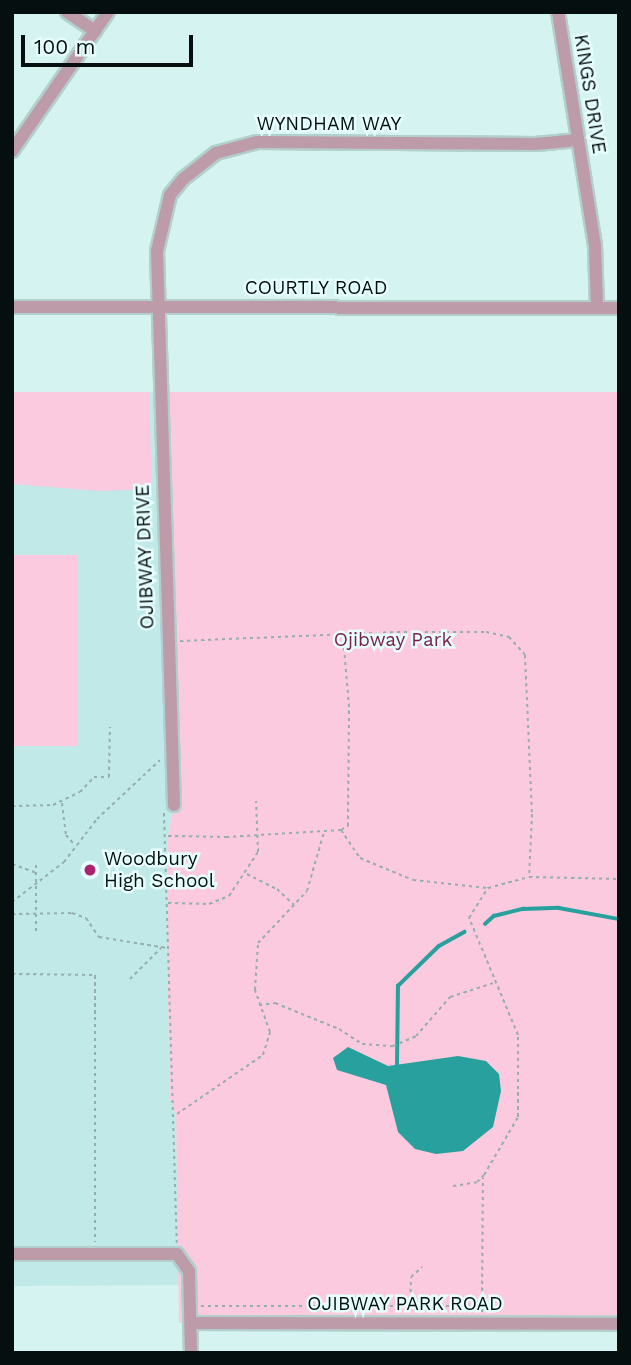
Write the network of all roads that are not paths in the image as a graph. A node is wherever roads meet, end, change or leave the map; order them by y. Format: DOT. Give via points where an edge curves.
graph roads {
  1 [pos="67,12"];
  2 [pos="108,12"];
  3 [pos="558,12"];
  4 [pos="94,31"];
  5 [pos="578,140"];
  6 [pos="12,151"];
  7 [pos="12,307"];
  8 [pos="158,307"];
  9 [pos="597,307"];
  10 [pos="619,308"];
  11 [pos="169,802"];
  12 [pos="12,1254"];
  13 [pos="191,1323"];
  14 [pos="619,1324"];
  15 [pos="191,1353"];
  1 -- 4 [label="street"];
  2 -- 4 [label="street"];
  3 -- 5 [label="street, KINGS DRIVE"];
  4 -- 6 [label="street"];
  5 -- 8 [label="street, WYNDHAM WAY" via="536,144 257,142 216,153 183,178 163,213 157,251"];
  5 -- 9 [label="street, KINGS DRIVE" via="595,244"];
  7 -- 8 [label="street, COURTLY ROAD"];
  8 -- 9 [label="street, COURTLY ROAD"];
  8 -- 11 [label="street, OJIBWAY DRIVE"];
  9 -- 10 [label="street, COURTLY ROAD"];
  12 -- 13 [label="street" via="177,1254 189,1270"];
  13 -- 14 [label="street, OJIBWAY PARK ROAD"];
  13 -- 15 [label="street"];
}
